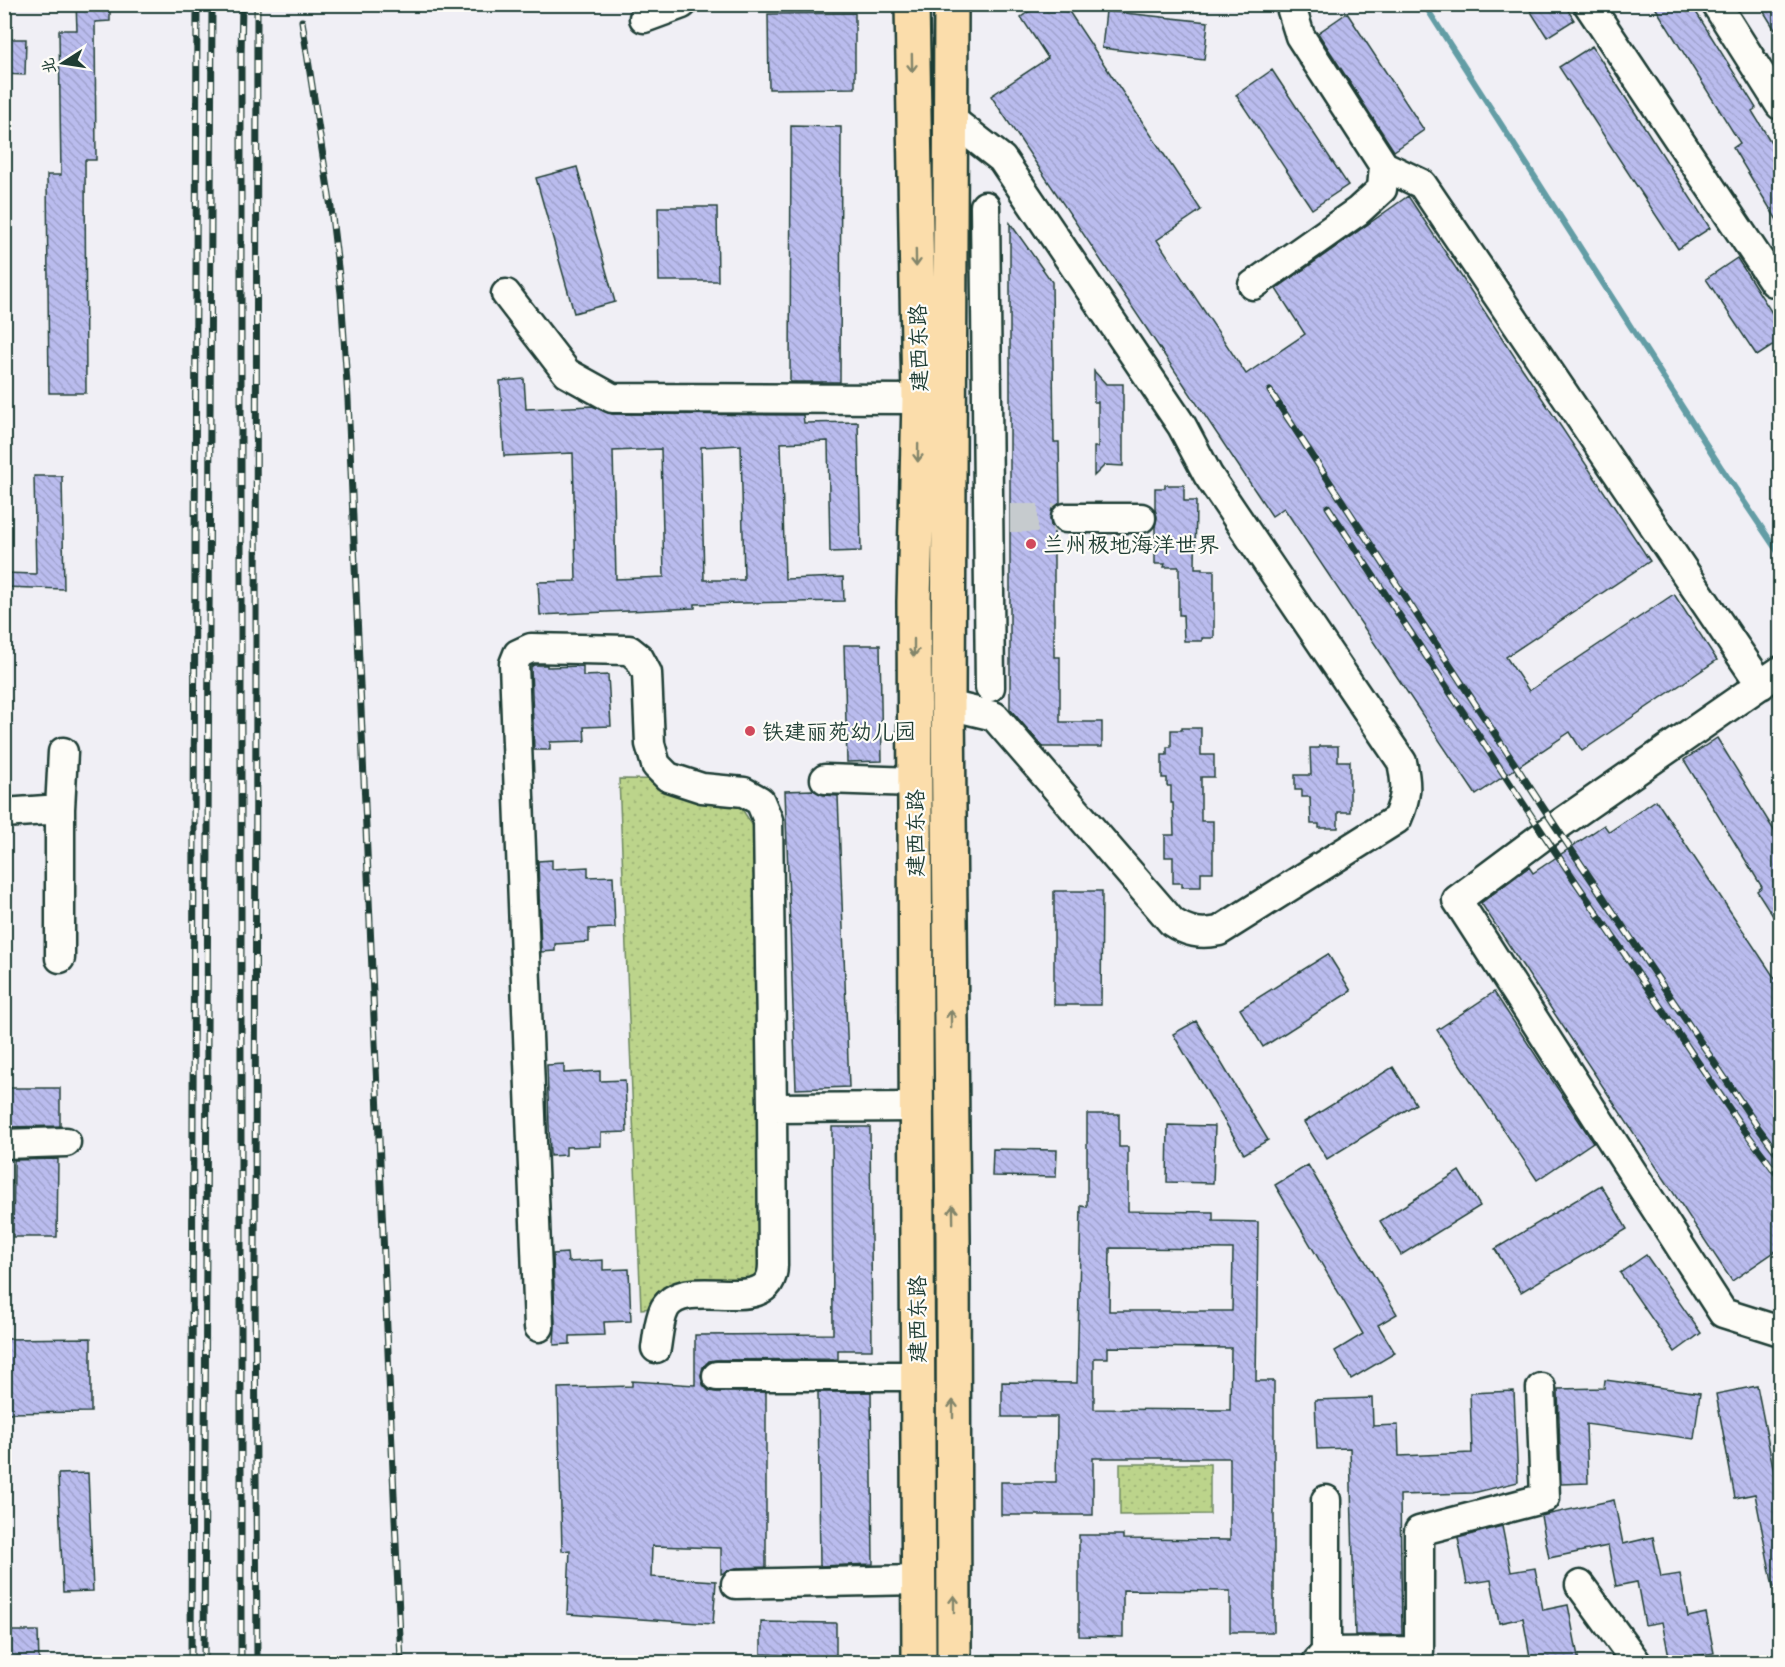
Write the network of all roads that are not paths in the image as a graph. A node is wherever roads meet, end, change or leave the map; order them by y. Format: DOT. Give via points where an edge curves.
graph roads {
  1 [pos="682,4"];
  2 [pos="912,4"];
  3 [pos="951,4"];
  4 [pos="1290,4"];
  5 [pos="1588,4"];
  6 [pos="1716,4"];
  7 [pos="644,18"];
  8 [pos="1780,105"];
  9 [pos="951,119"];
  10 [pos="1384,166"];
  11 [pos="985,206"];
  12 [pos="1780,277"];
  13 [pos="1253,285"];
  14 [pos="506,294"];
  15 [pos="919,399"];
  16 [pos="948,518"];
  17 [pos="999,518"];
  18 [pos="1066,518"];
  19 [pos="1141,518"];
  20 [pos="1771,678"];
  21 [pos="990,687"];
  22 [pos="948,705"];
  23 [pos="63,752"];
  24 [pos="825,779"];
  25 [pos="915,782"];
  26 [pos="60,808"];
  27 [pos="4,813"];
  28 [pos="60,958"];
  29 [pos="915,1107"];
  30 [pos="772,1108"];
  31 [pos="66,1142"];
  32 [pos="4,1144"];
  33 [pos="539,1327"];
  34 [pos="1780,1330"];
  35 [pos="656,1348"];
  36 [pos="717,1376"];
  37 [pos="917,1376"];
  38 [pos="1541,1388"];
  39 [pos="1326,1500"];
  40 [pos="918,1580"];
  41 [pos="736,1584"];
  42 [pos="1580,1585"];
  43 [pos="1322,1657"];
  44 [pos="919,1662"];
  45 [pos="954,1662"];
  46 [pos="1636,1662"];
  1 -- 7 [label="street"];
  2 -- 15 [label="highway, 建西东路, one-way"];
  3 -- 9 [label="highway, 建西东路"];
  4 -- 10 [label="street" via="1300,36"];
  5 -- 12 [label="street" via="1774,282"];
  6 -- 8 [label="street"];
  9 -- 16 [label="highway, 建西东路"];
  9 -- 22 [label="street" via="1002,159 1182,426 1208,475 1402,762 1405,800 1397,819 1219,931 1194,933 1172,922 994,716"];
  10 -- 13 [label="street" via="1382,189 1358,211"];
  10 -- 20 [label="street" via="1422,184"];
  11 -- 17 [label="street"];
  14 -- 15 [label="street" via="567,373 612,398"];
  15 -- 25 [label="highway, 建西东路, one-way"];
  16 -- 17 [label="street"];
  16 -- 22 [label="highway, 建西东路"];
  17 -- 21 [label="street"];
  18 -- 19 [label="street"];
  20 -- 34 [label="street" via="1457,900 1723,1313"];
  45 -- 22 [label="highway, 建西东路, one-way"];
  23 -- 26 [label="street"];
  24 -- 25 [label="street"];
  25 -- 29 [label="highway, 建西东路"];
  26 -- 27 [label="street"];
  26 -- 28 [label="street"];
  29 -- 30 [label="street"];
  29 -- 37 [label="highway, 建西东路"];
  30 -- 33 [label="street" via="768,820 760,801 744,792 702,788 668,777 656,765 650,744 648,673 629,650 531,648 518,654 514,664"];
  30 -- 35 [label="street" via="770,1281 750,1293 679,1296 665,1308"];
  31 -- 32 [label="street"];
  36 -- 37 [label="street"];
  37 -- 40 [label="highway, 建西东路"];
  38 -- 43 [label="street" via="1545,1498 1419,1531 1419,1651"];
  39 -- 43 [label="street"];
  40 -- 41 [label="street"];
  40 -- 44 [label="highway, 建西东路"];
  42 -- 46 [label="street"];
}
